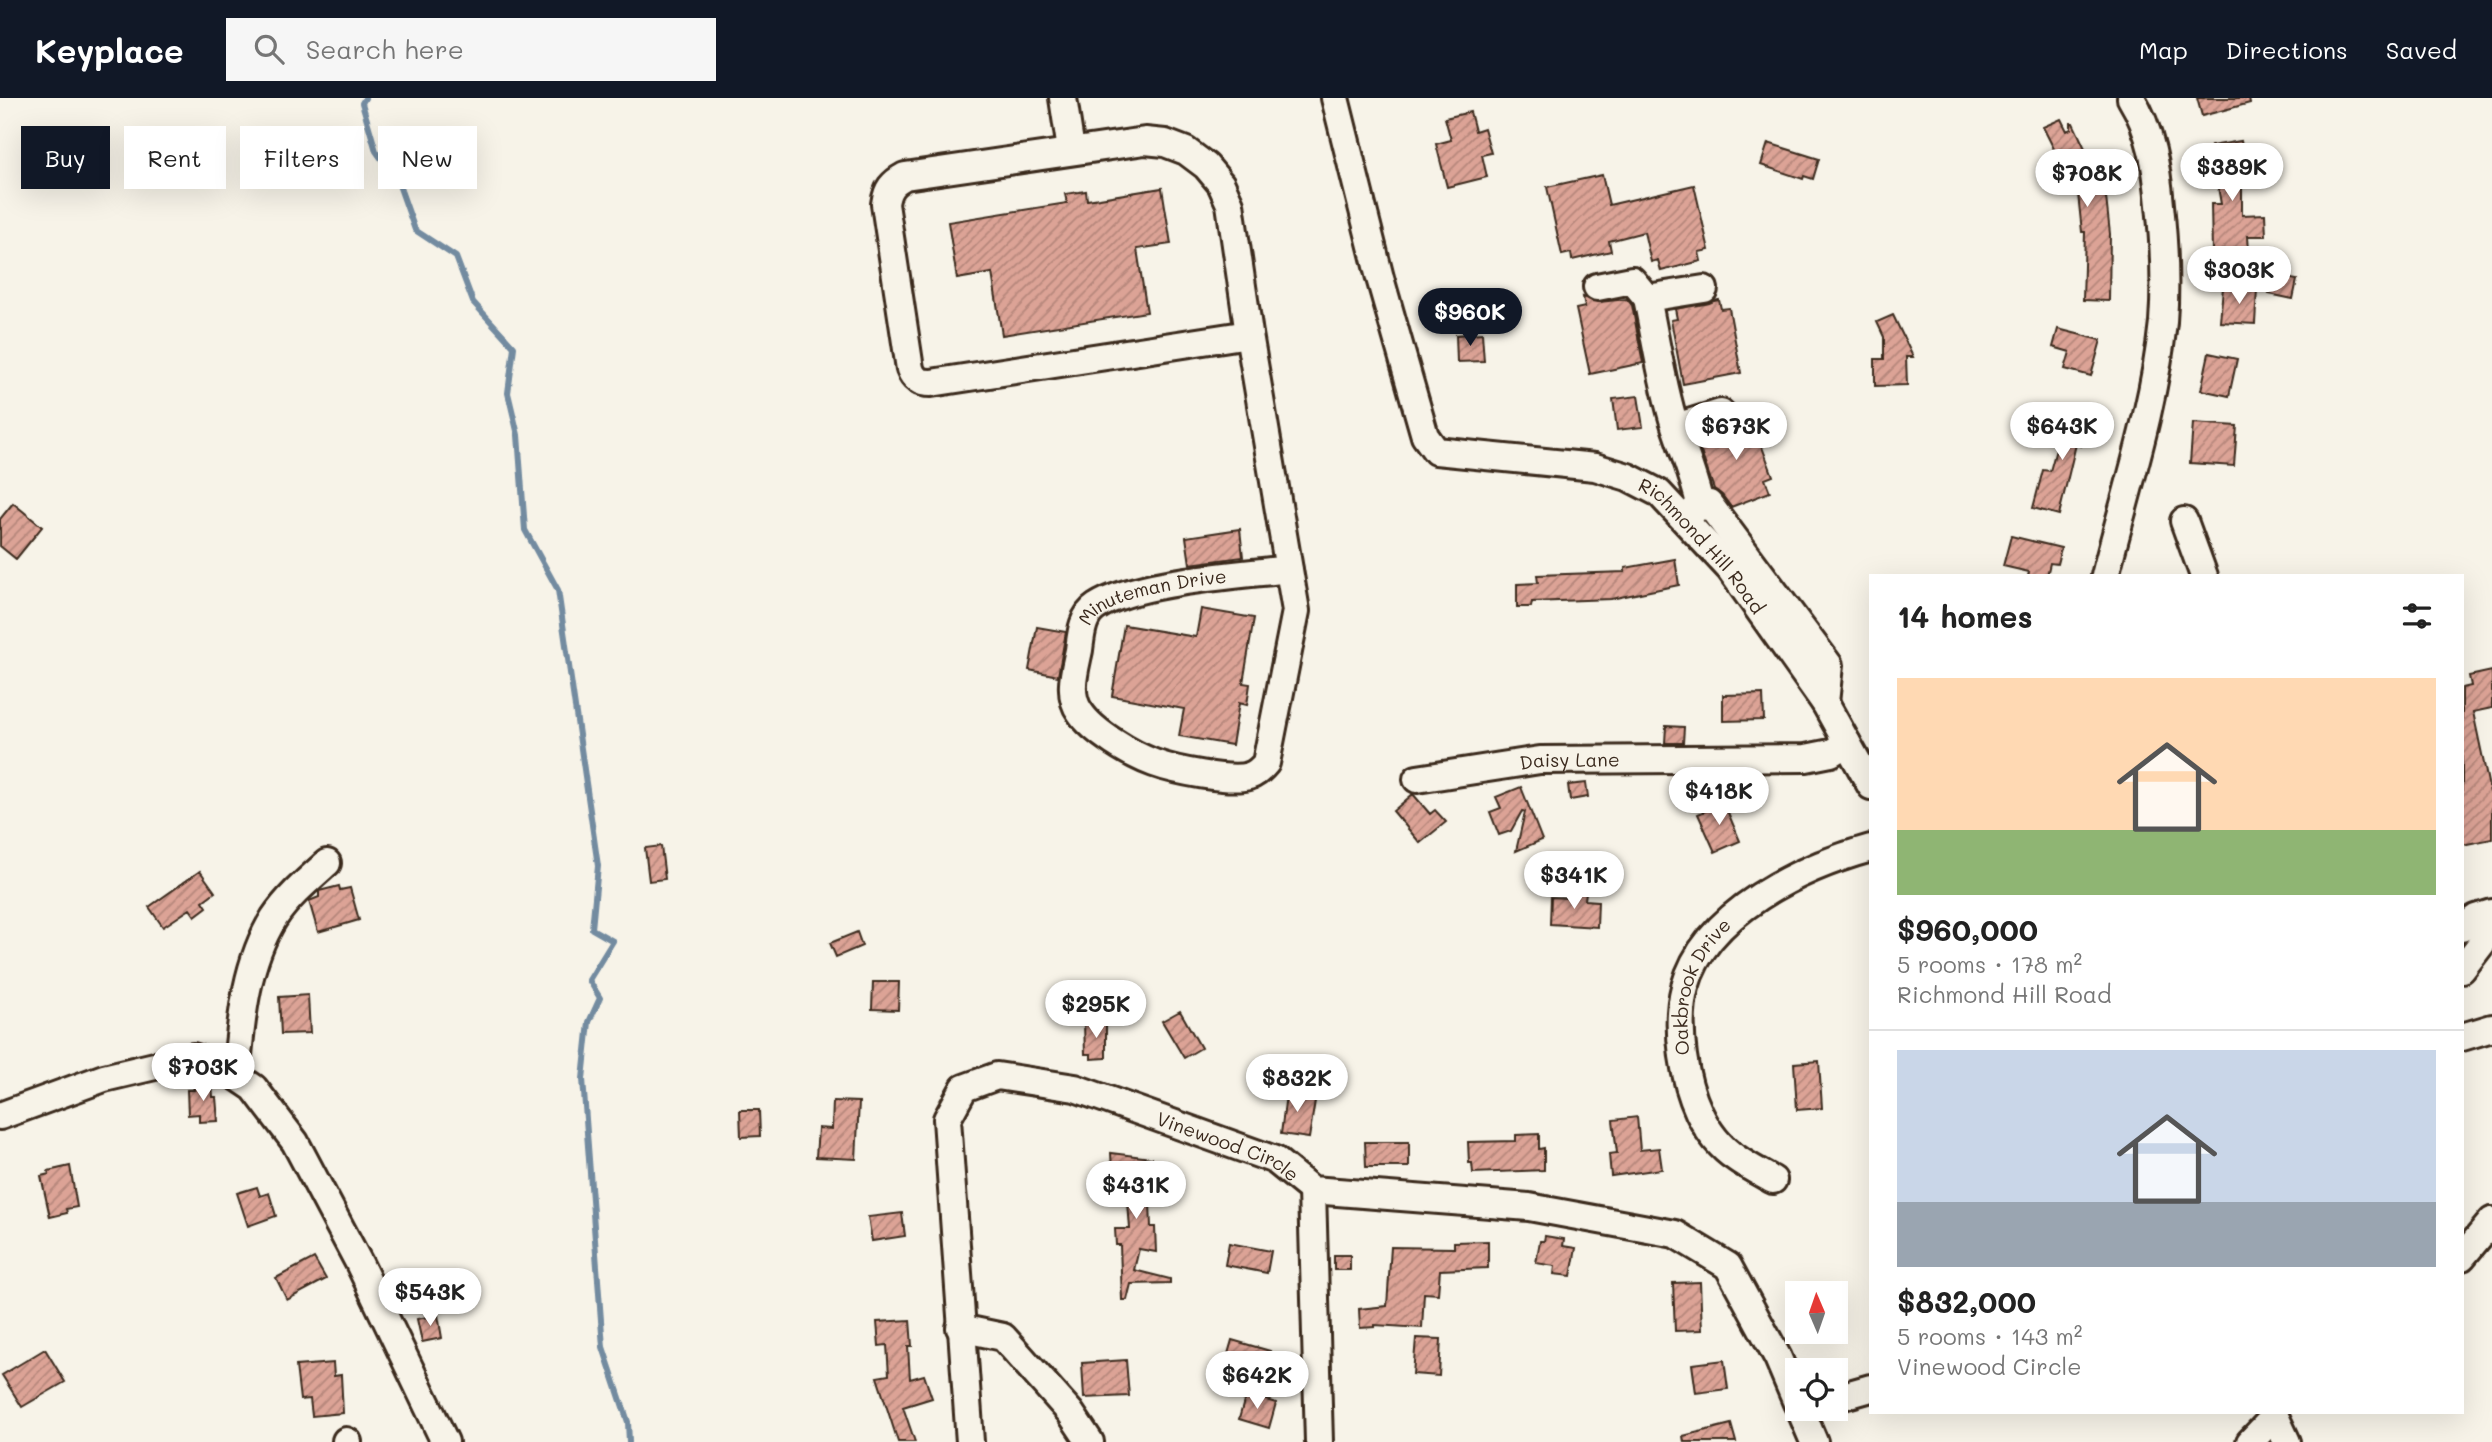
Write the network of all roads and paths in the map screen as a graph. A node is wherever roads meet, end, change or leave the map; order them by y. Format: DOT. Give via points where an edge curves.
graph roads {
  1 [pos="1063,98"];
  2 [pos="1335,98"];
  3 [pos="2131,98"];
  4 [pos="1070,150"];
  5 [pos="1597,287"];
  6 [pos="1704,289"];
  7 [pos="1647,298"];
  8 [pos="1249,334"];
  9 [pos="1721,413"];
  10 [pos="1676,427"];
  11 [pos="1693,512"];
  12 [pos="2185,522"];
  13 [pos="1289,569"];
  14 [pos="2106,574"];
  15 [pos="2203,574"];
  16 [pos="1847,743"];
  17 [pos="1417,779"];
  18 [pos="1869,782"];
  19 [pos="1869,849"];
  20 [pos="327,863"];
  21 [pos="2492,913"];
  22 [pos="2464,927"];
  23 [pos="2492,930"];
  24 [pos="2464,966"];
  25 [pos="2492,1028"];
  26 [pos="2464,1036"];
  27 [pos="236,1076"];
  28 [pos="0,1116"];
  29 [pos="1773,1180"];
  30 [pos="1312,1190"];
  31 [pos="2491,1222"];
  32 [pos="2464,1223"];
  33 [pos="2464,1255"];
  34 [pos="960,1328"];
  35 [pos="1785,1373"];
  36 [pos="1869,1389"];
  37 [pos="1848,1395"];
  38 [pos="2274,1414"];
  39 [pos="1805,1421"];
  40 [pos="445,1442"];
  41 [pos="970,1442"];
  42 [pos="1090,1442"];
  43 [pos="1319,1442"];
  44 [pos="1814,1442"];
  45 [pos="2249,1442"];
  46 [pos="2287,1442"];
  1 -- 4 [label="street"];
  2 -- 11 [label="street, Richmond Hill Road" via="1406,372 1425,436 1436,451 1595,467 1628,477"];
  3 -- 14 [label="street" via="2156,165 2164,242 2163,321 2150,404"];
  4 -- 8 [label="street" via="1144,141 1165,143 1206,166 1230,204"];
  4 -- 8 [label="street" via="905,176 887,192 885,204 913,378 931,383"];
  5 -- 7 [label="street" via="1632,280"];
  6 -- 7 [label="street"];
  7 -- 10 [label="street"];
  8 -- 13 [label="street"];
  9 -- 10 [label="street"];
  10 -- 11 [label="street" via="1695,478"];
  11 -- 16 [label="street, Richmond Hill Road" via="1825,703"];
  12 -- 15 [label="street"];
  13 -- 13 [label="street, Minuteman Drive" via="1296,611 1270,747 1259,771 1224,778 1154,763 1088,722 1075,702 1073,680 1084,622 1095,607 1156,586"];
  16 -- 17 [label="street, Daisy Lane" via="1831,753 1806,758 1540,760"];
  16 -- 18 [label="street, Richmond Hill Road"];
  19 -- 29 [label="street, Oakbrook Drive" via="1804,872 1741,911 1705,946 1684,988 1682,1043 1697,1107 1707,1127 1734,1158"];
  20 -- 27 [label="street" via="274,919 258,954 248,981"];
  21 -- 22 [label="street"];
  23 -- 24 [label="street"];
  25 -- 26 [label="street"];
  27 -- 28 [label="street" via="193,1057 104,1079"];
  27 -- 40 [label="street" via="254,1088 295,1142"];
  30 -- 34 [label="street, Vinewood Circle" via="1275,1160 1075,1088 997,1076 964,1088 947,1119"];
  30 -- 35 [label="street, Vinewood Circle" via="1530,1207 1675,1234 1728,1266"];
  30 -- 43 [label="street"];
  31 -- 32 [label="street"];
  31 -- 33 [label="street"];
  34 -- 41 [label="street, Vinewood Circle"];
  34 -- 42 [label="street" via="1003,1337 1070,1412"];
  36 -- 37 [label="street"];
  38 -- 45 [label="street"];
  38 -- 46 [label="street"];
  39 -- 44 [label="street"];
}
